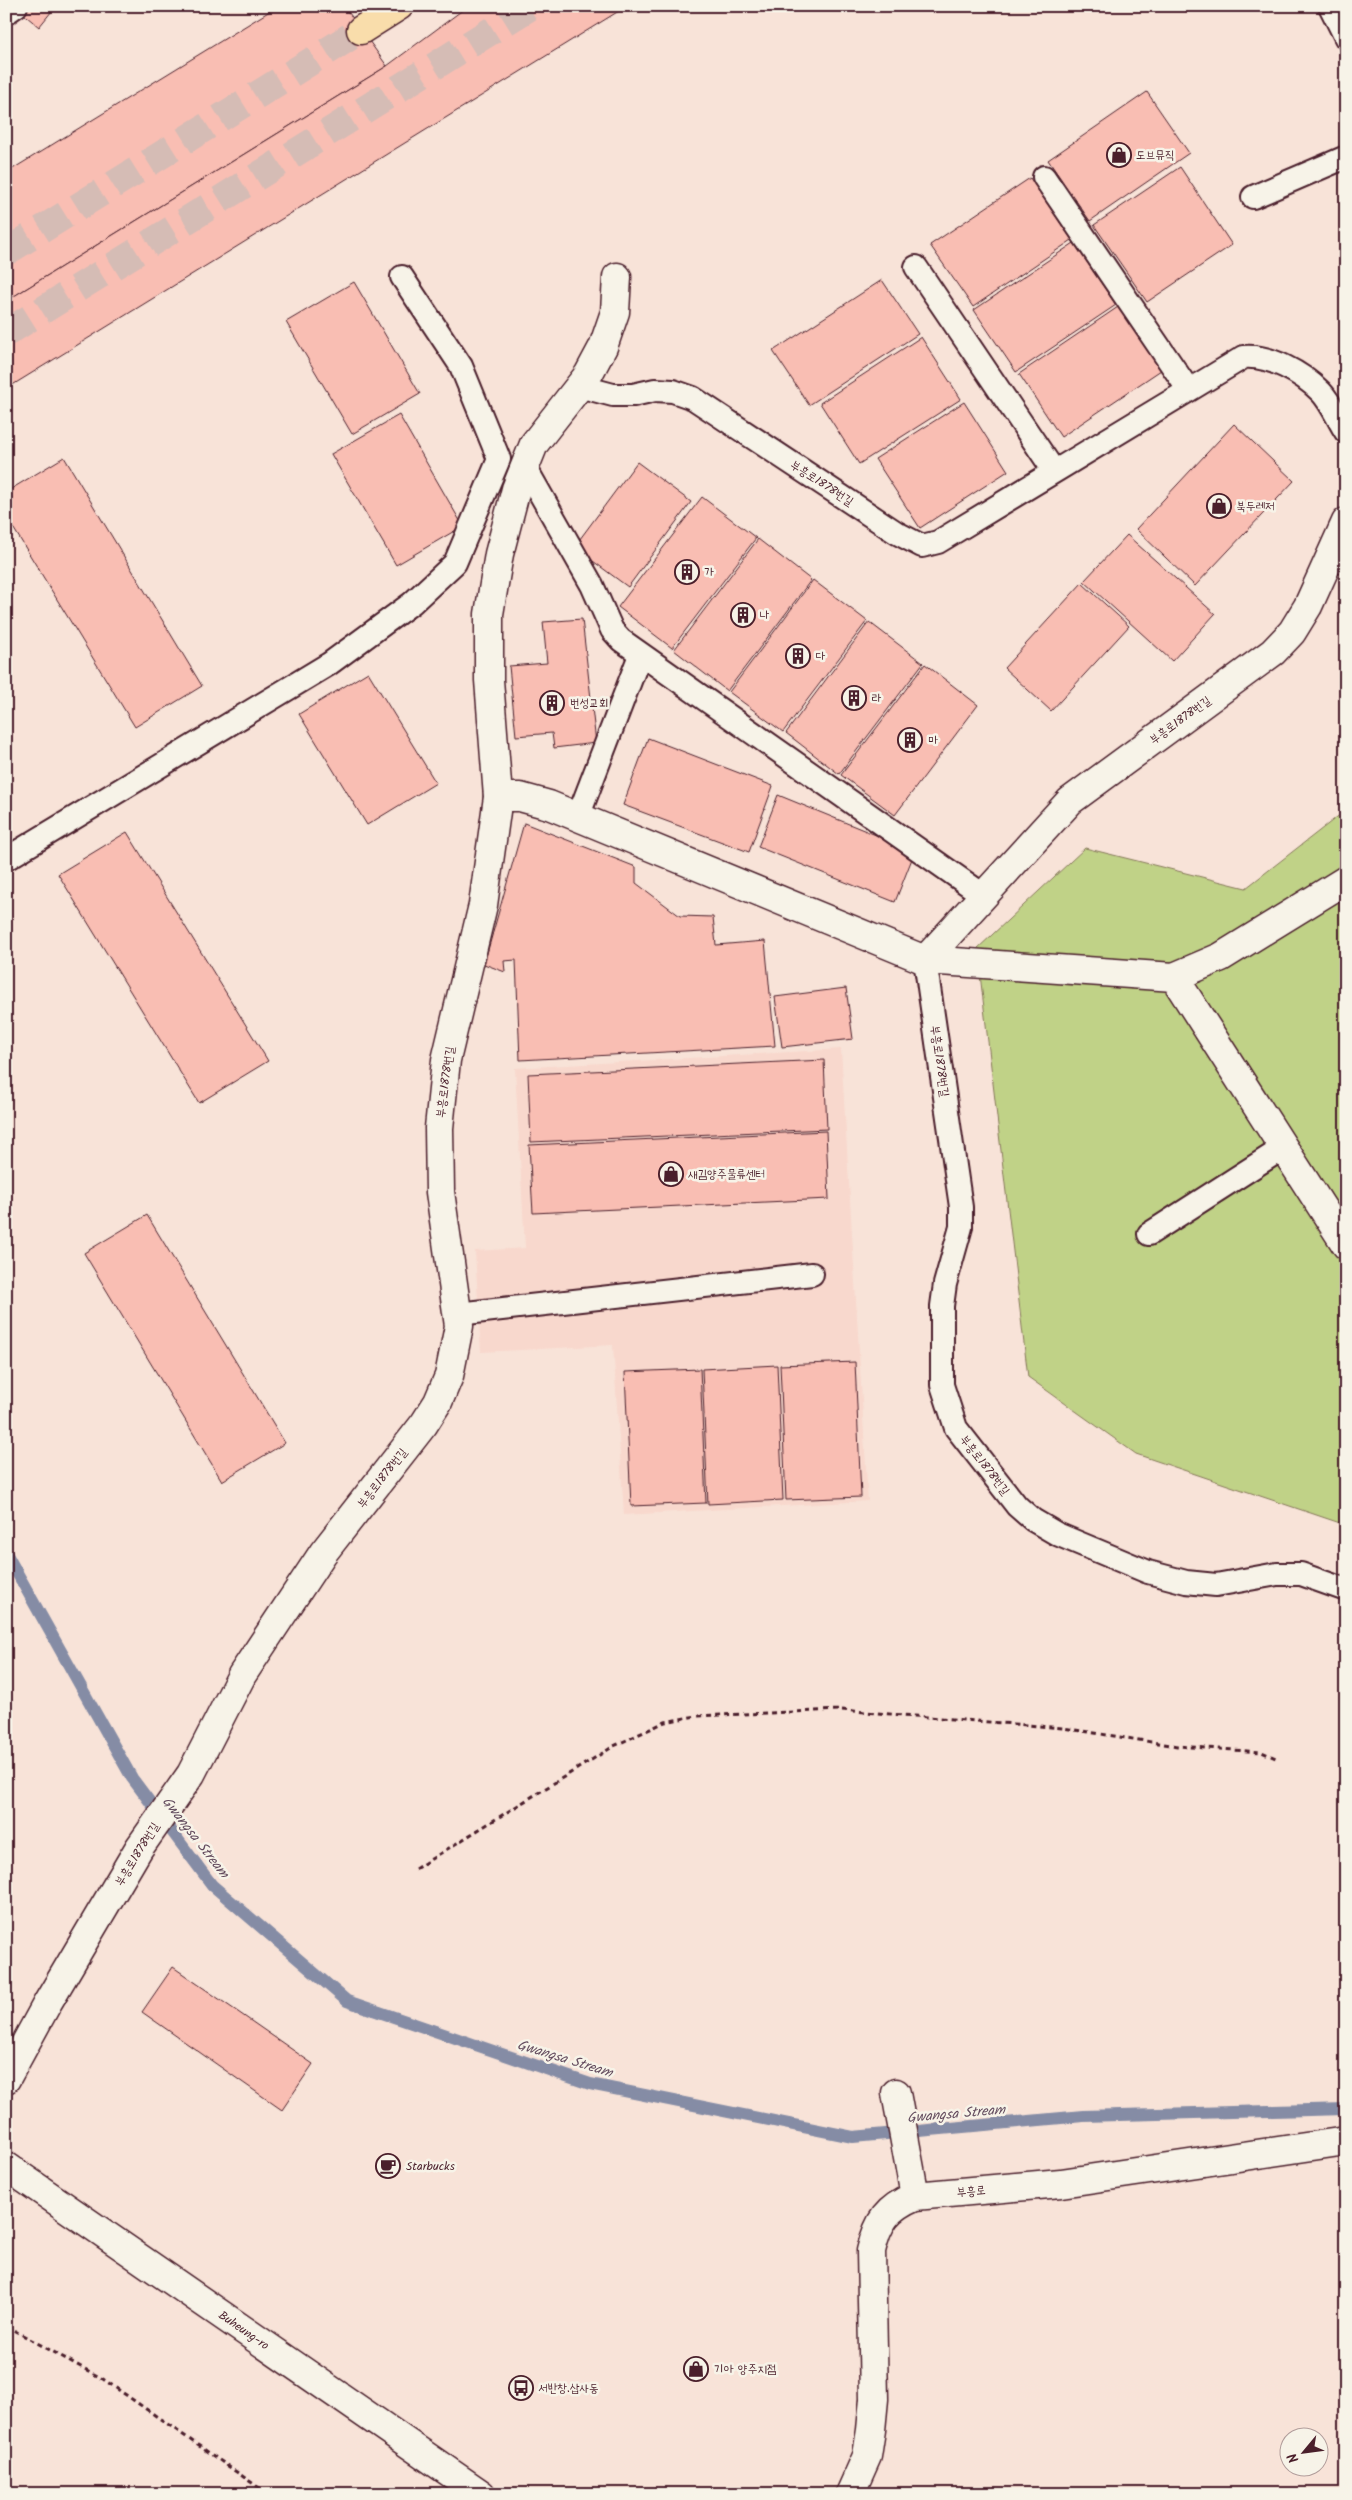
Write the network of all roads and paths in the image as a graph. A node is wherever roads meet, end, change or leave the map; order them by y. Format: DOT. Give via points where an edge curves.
graph roads {
  1 [pos="16,6"];
  2 [pos="399,6"];
  3 [pos="1330,6"];
  4 [pos="6,13"];
  5 [pos="362,30"];
  6 [pos="1346,38"];
  7 [pos="1346,157"];
  8 [pos="1044,177"];
  9 [pos="1253,197"];
  10 [pos="916,267"];
  11 [pos="617,276"];
  12 [pos="402,278"];
  13 [pos="579,386"];
  14 [pos="1188,389"];
  15 [pos="1346,432"];
  16 [pos="525,467"];
  17 [pos="1054,471"];
  18 [pos="1346,522"];
  19 [pos="640,655"];
  20 [pos="498,797"];
  21 [pos="578,817"];
  22 [pos="6,859"];
  23 [pos="1346,880"];
  24 [pos="983,895"];
  25 [pos="925,960"];
  26 [pos="1174,977"];
  27 [pos="1283,1148"];
  28 [pos="1149,1234"];
  29 [pos="1346,1245"];
  30 [pos="812,1274"];
  31 [pos="458,1314"];
  32 [pos="1346,1590"];
  33 [pos="1278,1759"];
  34 [pos="415,1869"];
  35 [pos="6,2079"];
  36 [pos="898,2098"];
  37 [pos="1346,2141"];
  38 [pos="6,2166"];
  39 [pos="915,2196"];
  40 [pos="6,2326"];
  41 [pos="268,2494"];
  42 [pos="481,2494"];
  43 [pos="850,2494"];
  1 -- 4 [label="lane"];
  2 -- 5 [label="highway"];
  3 -- 6 [label="lane"];
  7 -- 9 [label="lane"];
  8 -- 14 [label="lane"];
  10 -- 17 [label="lane"];
  11 -- 13 [label="street, 부흥로1878번길" via="615,312 603,347"];
  12 -- 22 [label="lane" via="461,366 498,459 455,563 412,603 330,664"];
  13 -- 16 [label="street, 부흥로1878번길" via="534,444"];
  13 -- 17 [label="lane, 부흥로1878번길" via="612,394 673,391 693,398 897,533 922,546 938,542"];
  14 -- 15 [label="lane, 부흥로1878번길" via="1230,363 1257,356 1282,365 1322,393"];
  14 -- 17 [label="lane, 부흥로1878번길"];
  16 -- 19 [label="lane" via="592,585 612,630"];
  16 -- 20 [label="street, 부흥로1878번길" via="499,554 489,614 489,680"];
  18 -- 24 [label="street, 부흥로1878번길" via="1308,606 1292,632 1273,652 1070,801"];
  19 -- 21 [label="lane"];
  19 -- 24 [label="lane"];
  20 -- 21 [label="street" via="520,797"];
  20 -- 31 [label="street, 부흥로1878번길" via="483,905 446,1060 439,1128 440,1192"];
  21 -- 25 [label="street"];
  23 -- 26 [label="street" via="1221,957"];
  24 -- 25 [label="street, 부흥로1878번길"];
  25 -- 26 [label="street"];
  25 -- 32 [label="lane, 부흥로1878번길" via="961,1207 961,1227 942,1306 942,1385 956,1428 1017,1506 1033,1520 1057,1534 1148,1572 1186,1582 1216,1585 1277,1574 1301,1574"];
  26 -- 27 [label="street"];
  27 -- 28 [label="lane"];
  27 -- 29 [label="street"];
  30 -- 31 [label="lane"];
  31 -- 35 [label="street, 부흥로1878번길" via="456,1351 450,1376 438,1402 312,1569 242,1675 190,1774 139,1848"];
  33 -- 34 [label="path" via="1262,1752 1177,1746 1063,1728 840,1710 696,1716 665,1722 614,1746"];
  36 -- 39 [label="street"];
  37 -- 39 [label="street, 부흥로" via="1061,2183"];
  38 -- 42 [label="street, Buheung-ro"];
  39 -- 43 [label="street, 부흥로" via="885,2214 871,2251 874,2398 867,2456"];
  40 -- 41 [label="path" via="103,2379"];
}
